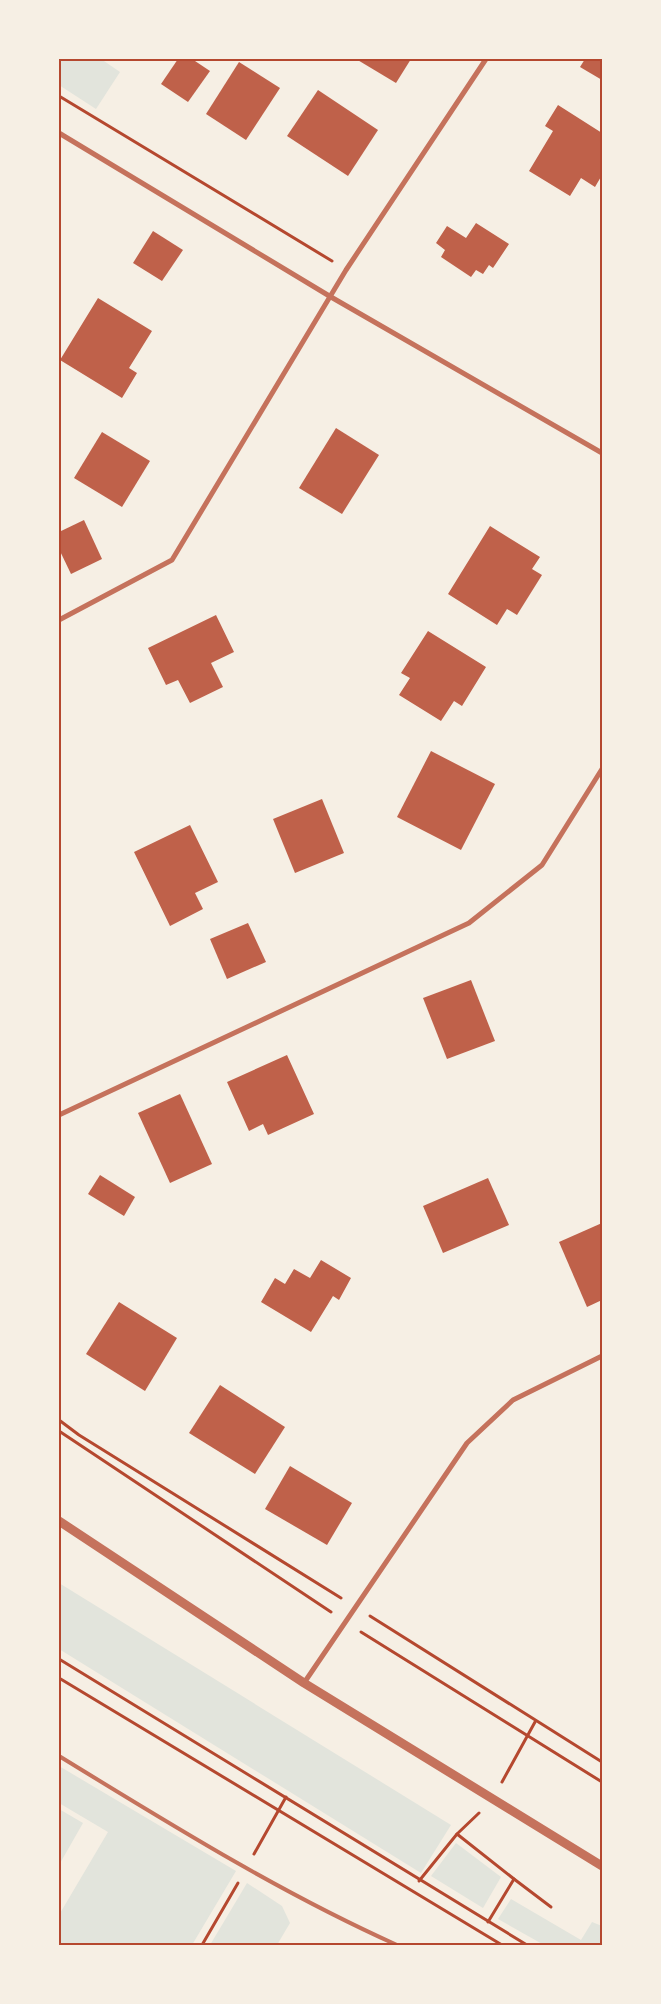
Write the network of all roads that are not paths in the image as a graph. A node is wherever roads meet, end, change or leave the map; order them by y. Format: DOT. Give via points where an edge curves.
graph roads {
  1 [pos="486,59"];
  2 [pos="59,133"];
  3 [pos="331,297"];
  4 [pos="602,452"];
  5 [pos="59,620"];
  6 [pos="602,769"];
  7 [pos="59,1115"];
  8 [pos="602,1356"];
  9 [pos="59,1521"];
  10 [pos="304,1682"];
  11 [pos="59,1756"];
  12 [pos="602,1866"];
  13 [pos="397,1945"];
  1 -- 3 [label="street"];
  2 -- 3 [label="street"];
  3 -- 4 [label="street"];
  3 -- 5 [label="street" via="172,560"];
  6 -- 7 [label="street" via="542,865 469,922"];
  8 -- 10 [label="street" via="513,1400 467,1443"];
  9 -- 10 [label="street"];
  10 -- 12 [label="street"];
  11 -- 13 [label="lane" via="246,1870 326,1913"];
}
